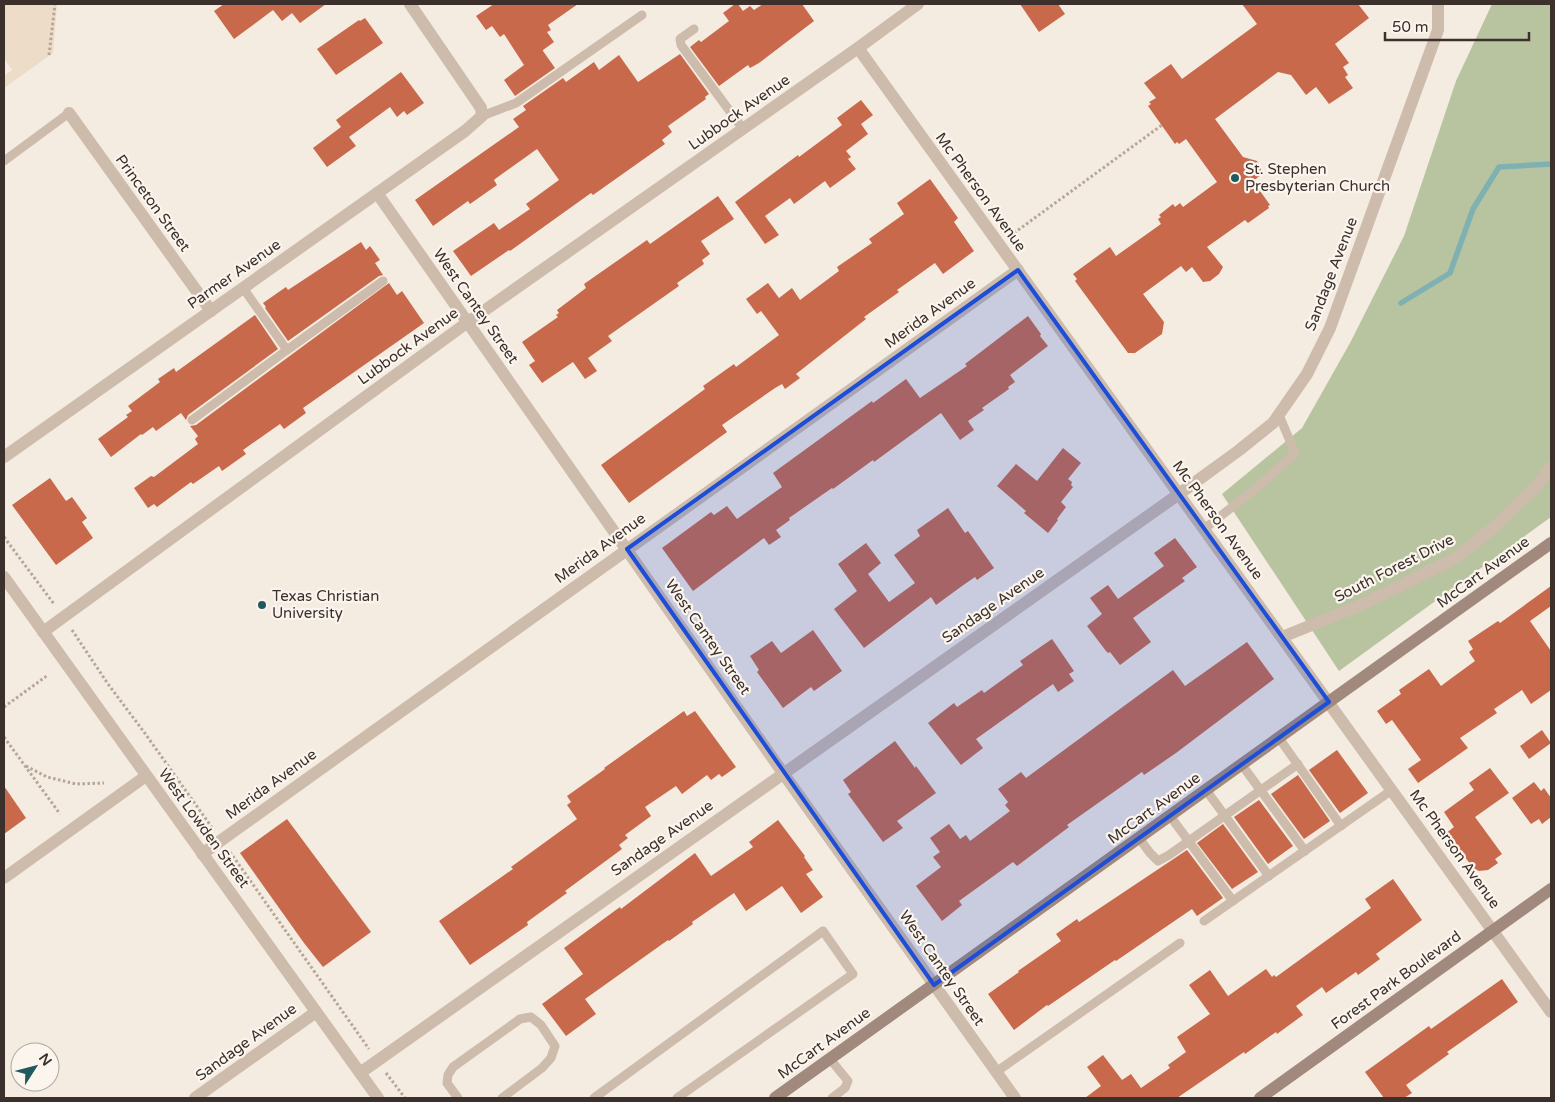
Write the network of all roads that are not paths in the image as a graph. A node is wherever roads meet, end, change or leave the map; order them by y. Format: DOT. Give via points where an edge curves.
graph roads {
  1 [pos="918,4"];
  2 [pos="1438,4"];
  3 [pos="413,5"];
  4 [pos="642,15"];
  5 [pos="694,29"];
  6 [pos="858,48"];
  7 [pos="69,113"];
  8 [pos="482,116"];
  9 [pos="743,129"];
  10 [pos="4,161"];
  11 [pos="376,194"];
  12 [pos="1018,270"];
  13 [pos="383,281"];
  14 [pos="243,288"];
  15 [pos="211,311"];
  16 [pos="468,322"];
  17 [pos="287,350"];
  18 [pos="1279,415"];
  19 [pos="192,420"];
  20 [pos="4,457"];
  21 [pos="1551,467"];
  22 [pos="1179,494"];
  23 [pos="1204,529"];
  24 [pos="1551,544"];
  25 [pos="627,549"];
  26 [pos="4,578"];
  27 [pos="43,632"];
  28 [pos="1282,638"];
  29 [pos="1329,702"];
  30 [pos="1279,738"];
  31 [pos="1298,764"];
  32 [pos="1242,765"];
  33 [pos="783,773"];
  34 [pos="146,776"];
  35 [pos="1206,790"];
  36 [pos="1260,790"];
  37 [pos="1392,790"];
  38 [pos="1224,815"];
  39 [pos="1170,816"];
  40 [pos="1341,826"];
  41 [pos="1139,838"];
  42 [pos="1188,841"];
  43 [pos="1305,851"];
  44 [pos="202,854"];
  45 [pos="1269,876"];
  46 [pos="4,878"];
  47 [pos="1551,889"];
  48 [pos="1233,901"];
  49 [pos="1204,921"];
  50 [pos="1494,931"];
  51 [pos="1180,943"];
  52 [pos="934,985"];
  53 [pos="316,1012"];
  54 [pos="1551,1012"];
  55 [pos="830,1059"];
  56 [pos="996,1072"];
  57 [pos="360,1073"];
  58 [pos="195,1098"];
  59 [pos="378,1098"];
  60 [pos="458,1098"];
  61 [pos="502,1098"];
  62 [pos="594,1098"];
  63 [pos="677,1098"];
  64 [pos="775,1098"];
  65 [pos="832,1098"];
  66 [pos="1015,1098"];
  67 [pos="1260,1098"];
  1 -- 6 [label="street, Lubbock Avenue"];
  2 -- 18 [label="street, Sandage Avenue" via="1438,30 1330,328 1307,374"];
  3 -- 8 [label="street" via="481,108"];
  4 -- 8 [label="lane" via="516,103"];
  5 -- 9 [label="lane" via="680,39 681,45"];
  6 -- 9 [label="street, Lubbock Avenue"];
  6 -- 12 [label="street, Mc Pherson Avenue"];
  7 -- 10 [label="lane"];
  7 -- 15 [label="street, Princeton Street"];
  8 -- 11 [label="street, Parmer Avenue"];
  9 -- 16 [label="street, Lubbock Avenue"];
  11 -- 14 [label="street, Parmer Avenue"];
  11 -- 16 [label="street, West Cantey Street"];
  12 -- 22 [label="street, Mc Pherson Avenue"];
  12 -- 25 [label="street, Merida Avenue"];
  13 -- 17 [label="lane"];
  14 -- 15 [label="street, Parmer Avenue"];
  14 -- 17 [label="lane"];
  15 -- 20 [label="street, Parmer Avenue"];
  16 -- 25 [label="street, West Cantey Street"];
  16 -- 27 [label="street, Lubbock Avenue"];
  17 -- 19 [label="lane"];
  18 -- 22 [label="street, Sandage Avenue" via="1238,452"];
  18 -- 23 [label="lane" via="1295,453"];
  21 -- 28 [label="street, South Forest Drive" via="1537,486 1456,558 1359,606"];
  22 -- 23 [label="street, Mc Pherson Avenue"];
  22 -- 33 [label="street, Sandage Avenue"];
  23 -- 28 [label="street, Mc Pherson Avenue"];
  24 -- 29 [label="street, McCart Avenue"];
  25 -- 33 [label="street, West Cantey Street"];
  25 -- 44 [label="street, Merida Avenue"];
  26 -- 27 [label="street, West Lowden Street"];
  27 -- 34 [label="street, West Lowden Street"];
  28 -- 29 [label="street, Mc Pherson Avenue"];
  29 -- 30 [label="street, McCart Avenue"];
  29 -- 37 [label="street, Mc Pherson Avenue"];
  30 -- 31 [label="lane"];
  30 -- 32 [label="street, McCart Avenue"];
  31 -- 36 [label="lane"];
  31 -- 40 [label="lane"];
  32 -- 35 [label="street, McCart Avenue"];
  32 -- 36 [label="lane"];
  33 -- 52 [label="street, West Cantey Street"];
  33 -- 57 [label="street, Sandage Avenue"];
  34 -- 44 [label="street, West Lowden Street"];
  34 -- 46 [label="street"];
  35 -- 38 [label="lane"];
  35 -- 39 [label="street, McCart Avenue"];
  36 -- 38 [label="lane"];
  36 -- 43 [label="lane"];
  37 -- 40 [label="lane"];
  37 -- 50 [label="street, Mc Pherson Avenue"];
  38 -- 42 [label="lane"];
  38 -- 45 [label="lane"];
  39 -- 41 [label="street, McCart Avenue"];
  39 -- 42 [label="lane"];
  40 -- 43 [label="lane"];
  41 -- 42 [label="lane" via="1158,861"];
  41 -- 52 [label="street, McCart Avenue"];
  42 -- 48 [label="lane"];
  43 -- 45 [label="lane"];
  44 -- 53 [label="street, West Lowden Street"];
  45 -- 48 [label="lane"];
  47 -- 50 [label="street, Forest Park Boulevard"];
  48 -- 49 [label="lane"];
  50 -- 54 [label="street, Mc Pherson Avenue"];
  50 -- 67 [label="street, Forest Park Boulevard"];
  51 -- 56 [label="lane"];
  52 -- 55 [label="street, McCart Avenue"];
  52 -- 56 [label="street, West Cantey Street"];
  53 -- 57 [label="street, West Lowden Street"];
  53 -- 58 [label="street, Sandage Avenue"];
  55 -- 64 [label="street, McCart Avenue"];
  55 -- 65 [label="lane" via="848,1081 845,1088"];
  56 -- 66 [label="street, West Cantey Street"];
  57 -- 59 [label="street, West Lowden Street"];
  60 -- 61 [label="lane" via="447,1083 453,1067 520,1019 531,1017 541,1025 555,1046 552,1058"];
  62 -- 63 [label="lane" via="823,930 853,974"];
}
